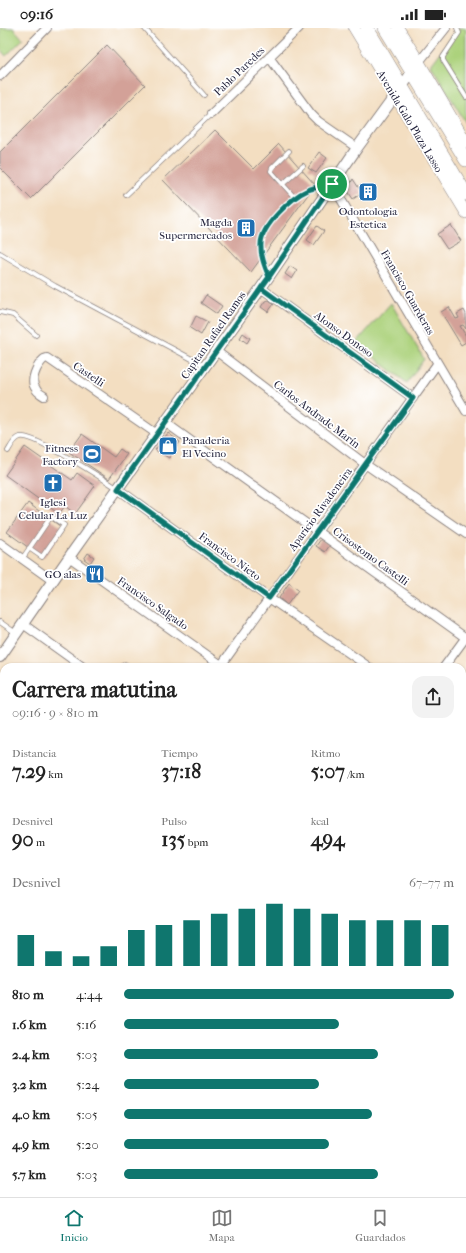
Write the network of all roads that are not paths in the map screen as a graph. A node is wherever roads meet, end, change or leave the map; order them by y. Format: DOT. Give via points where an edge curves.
graph roads {
  1 [pos="47,28"];
  2 [pos="144,28"];
  3 [pos="299,28"];
  4 [pos="354,28"];
  5 [pos="367,28"];
  6 [pos="385,28"];
  7 [pos="398,28"];
  8 [pos="446,28"];
  9 [pos="457,28"];
  10 [pos="269,57"];
  11 [pos="416,66"];
  12 [pos="0,76"];
  13 [pos="398,91"];
  14 [pos="204,95"];
  15 [pos="466,97"];
  16 [pos="211,114"];
  17 [pos="466,142"];
  18 [pos="357,148"];
  19 [pos="289,152"];
  20 [pos="466,160"];
  21 [pos="303,166"];
  22 [pos="283,184"];
  23 [pos="332,184"];
  24 [pos="466,194"];
  25 [pos="126,195"];
  26 [pos="294,198"];
  27 [pos="466,213"];
  28 [pos="0,253"];
  29 [pos="269,277"];
  30 [pos="261,288"];
  31 [pos="0,312"];
  32 [pos="36,335"];
  33 [pos="216,351"];
  34 [pos="437,364"];
  35 [pos="206,366"];
  36 [pos="44,396"];
  37 [pos="413,398"];
  38 [pos="466,411"];
  39 [pos="166,423"];
  40 [pos="157,434"];
  41 [pos="8,451"];
  42 [pos="365,464"];
  43 [pos="118,489"];
  44 [pos="317,531"];
  45 [pos="466,534"];
  46 [pos="0,543"];
  47 [pos="29,548"];
  48 [pos="69,557"];
  49 [pos="22,559"];
  50 [pos="53,581"];
  51 [pos="269,598"];
  52 [pos="1,624"];
  53 [pos="23,624"];
  54 [pos="17,633"];
  55 [pos="466,638"];
  56 [pos="0,657"];
  57 [pos="77,663"];
  58 [pos="217,663"];
  59 [pos="223,663"];
  60 [pos="363,663"];
  61 [pos="447,663"];
  1 -- 12 [label="street"];
  2 -- 14 [label="lane"];
  3 -- 10 [label="street, Pablo Paredes"];
  4 -- 13 [label="main road, Avenida Galo Plaza Lasso"];
  5 -- 13 [label="main road, Avenida Galo Plaza Lasso"];
  6 -- 11 [label="main road"];
  7 -- 11 [label="main road"];
  8 -- 11 [label="street, Capitan Rafael Ramos"];
  9 -- 15 [label="lane" via="459,33 443,60"];
  10 -- 16 [label="street, Pablo Paredes"];
  10 -- 18 [label="street" via="311,114"];
  11 -- 13 [label="street, Capitan Rafael Ramos"];
  11 -- 17 [label="main road"];
  11 -- 20 [label="main road"];
  13 -- 18 [label="street, Capitan Rafael Ramos"];
  13 -- 24 [label="main road, Avenida Galo Plaza Lasso"];
  13 -- 27 [label="main road, Avenida Galo Plaza Lasso"];
  16 -- 25 [label="lane"];
  18 -- 23 [label="street, Capitan Rafael Ramos"];
  19 -- 22 [label="lane" via="271,170"];
  21 -- 22 [label="lane"];
  22 -- 26 [label="lane"];
  23 -- 26 [label="lane" via="309,190"];
  23 -- 29 [label="street, Capitan Rafael Ramos"];
  23 -- 34 [label="street, Francisco Guarderas"];
  26 -- 29 [label="lane" via="272,221 262,237 260,244"];
  28 -- 35 [label="lane" via="55,286"];
  29 -- 30 [label="street, Capitan Rafael Ramos"];
  30 -- 33 [label="street, Capitan Rafael Ramos"];
  30 -- 37 [label="street, Alonso Donoso"];
  31 -- 32 [label="lane" via="13,315"];
  33 -- 35 [label="street, Capitan Rafael Ramos"];
  33 -- 42 [label="street, Carlos Andrade Marín"];
  34 -- 37 [label="street, Aparicio Rivadeneira"];
  34 -- 38 [label="street, Francisco Guarderas"];
  35 -- 39 [label="street, Capitan Rafael Ramos"];
  36 -- 40 [label="street, Castelli" via="35,389 33,380 38,366 47,358"];
  37 -- 42 [label="street, Aparicio Rivadeneira"];
  39 -- 40 [label="street, Capitan Rafael Ramos"];
  39 -- 44 [label="street, Crisostomo Castelli"];
  40 -- 43 [label="street, Capitan Rafael Ramos"];
  41 -- 43 [label="lane" via="17,439 26,437 75,462"];
  42 -- 44 [label="street, Aparicio Rivadeneira"];
  42 -- 45 [label="street, Carlos Andrade Marín"];
  43 -- 48 [label="street, Capitan Rafael Ramos"];
  43 -- 51 [label="street, Francisco Nieto"];
  44 -- 51 [label="street, Aparicio Rivadeneira"];
  44 -- 55 [label="street, Crisostomo Castelli"];
  46 -- 49 [label="street"];
  47 -- 47 [label="lane" via="50,518 64,525 42,557"];
  47 -- 49 [label="lane"];
  48 -- 50 [label="street, Capitan Rafael Ramos"];
  48 -- 58 [label="street, Francisco Salgado"];
  49 -- 50 [label="street"];
  50 -- 53 [label="street, Capitan Rafael Ramos"];
  51 -- 59 [label="street, Aparicio Rivadeneira"];
  51 -- 60 [label="street, Francisco Nieto"];
  52 -- 54 [label="lane"];
  53 -- 54 [label="street, Capitan Rafael Ramos"];
  53 -- 57 [label="street"];
  54 -- 56 [label="street, Capitan Rafael Ramos"];
  55 -- 61 [label="street"];
}
